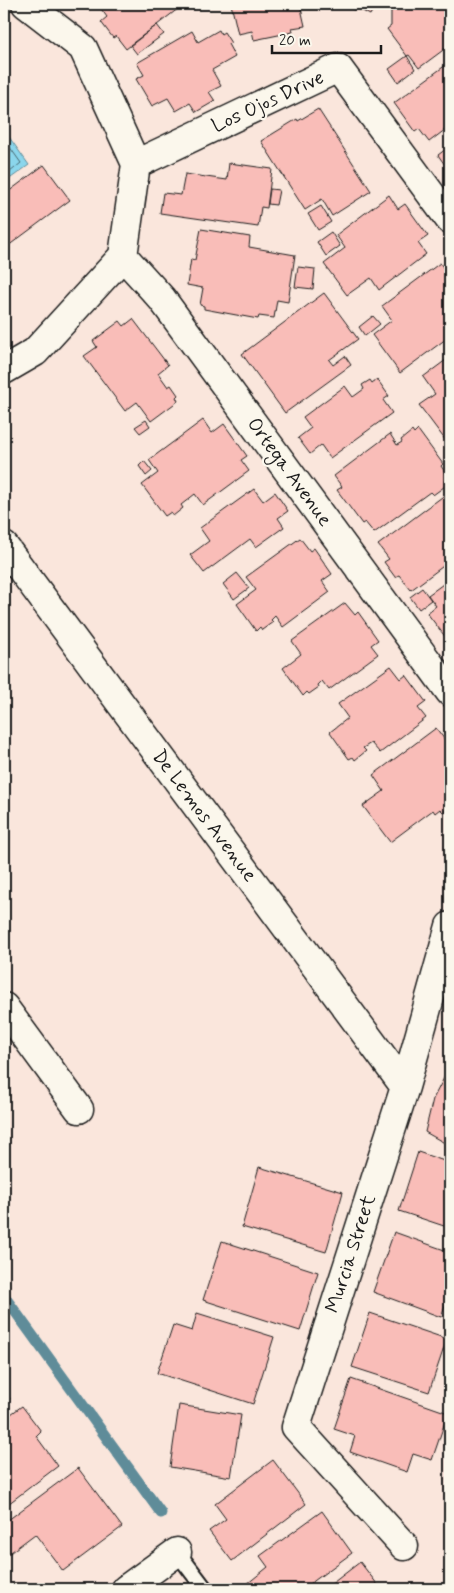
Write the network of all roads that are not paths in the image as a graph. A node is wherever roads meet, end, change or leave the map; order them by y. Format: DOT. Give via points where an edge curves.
graph roads {
  1 [pos="26,4"];
  2 [pos="136,164"];
  3 [pos="450,220"];
  4 [pos="123,256"];
  5 [pos="4,370"];
  6 [pos="4,546"];
  7 [pos="450,692"];
  8 [pos="450,926"];
  9 [pos="4,1007"];
  10 [pos="405,1087"];
  11 [pos="78,1109"];
  12 [pos="404,1546"];
  13 [pos="177,1552"];
  14 [pos="126,1589"];
  15 [pos="205,1589"];
  1 -- 2 [label="street" via="83,48"];
  2 -- 3 [label="street, Los Ojos Drive" via="338,68"];
  2 -- 4 [label="street"];
  4 -- 5 [label="street" via="34,352"];
  4 -- 7 [label="street, Ortega Avenue" via="162,299"];
  6 -- 10 [label="street, De Lemos Avenue"];
  8 -- 10 [label="street, Murcia Street"];
  9 -- 11 [label="street"];
  10 -- 12 [label="street, Murcia Street" via="296,1427"];
  13 -- 14 [label="street"];
  13 -- 15 [label="lane"];
}
